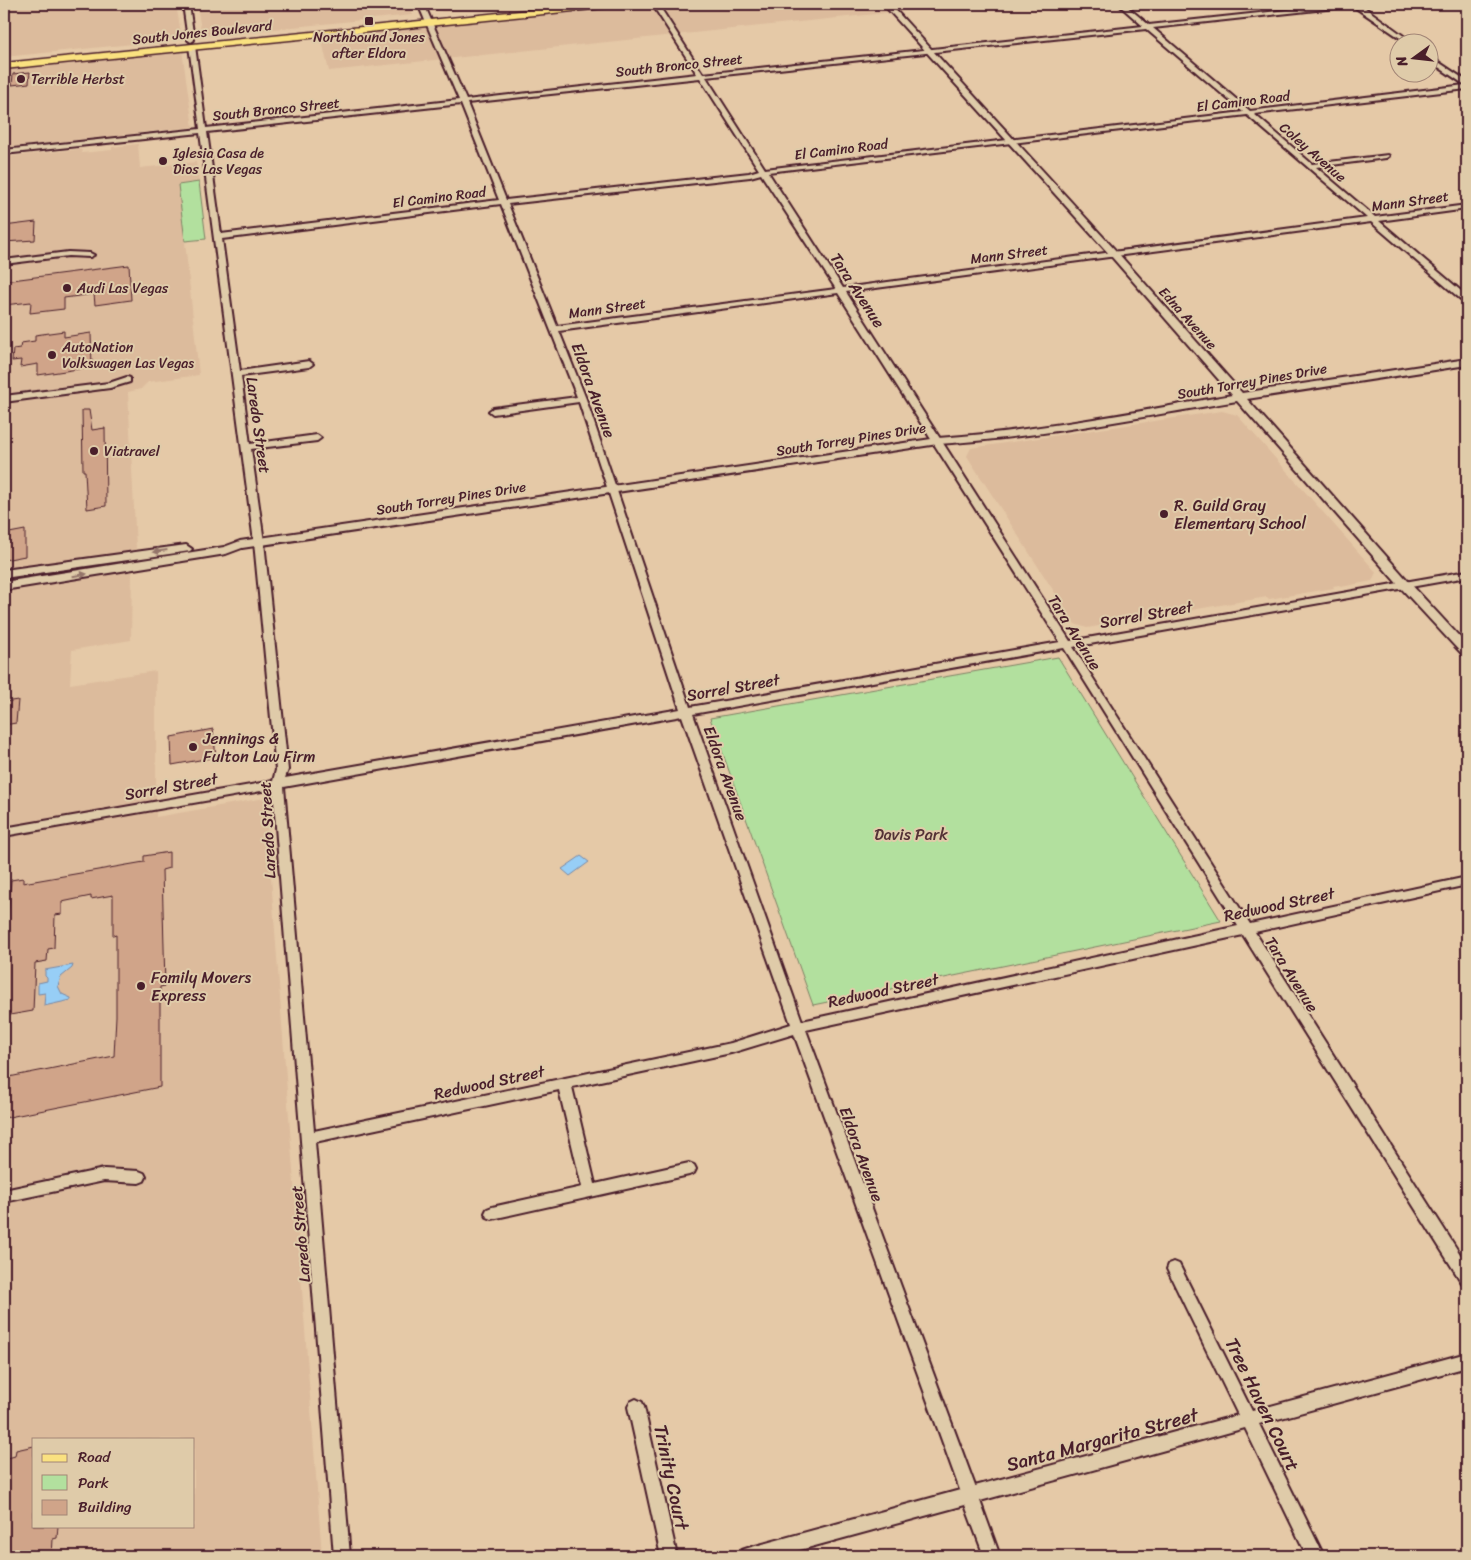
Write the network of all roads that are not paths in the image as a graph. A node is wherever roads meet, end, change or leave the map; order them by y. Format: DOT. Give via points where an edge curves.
graph roads {
  1 [pos="186,4"];
  2 [pos="421,4"];
  3 [pos="551,4"];
  4 [pos="612,4"];
  5 [pos="655,4"];
  6 [pos="886,4"];
  7 [pos="1120,4"];
  8 [pos="1355,4"];
  9 [pos="428,19"];
  10 [pos="1148,27"];
  11 [pos="1395,32"];
  12 [pos="192,43"];
  13 [pos="929,50"];
  14 [pos="4,58"];
  15 [pos="1438,64"];
  16 [pos="4,66"];
  17 [pos="701,75"];
  18 [pos="1467,86"];
  19 [pos="463,101"];
  20 [pos="1248,113"];
  21 [pos="203,130"];
  22 [pos="1012,141"];
  23 [pos="4,152"];
  24 [pos="1386,156"];
  25 [pos="1310,166"];
  26 [pos="762,171"];
  27 [pos="504,202"];
  28 [pos="1467,207"];
  29 [pos="1374,220"];
  30 [pos="218,237"];
  31 [pos="1114,254"];
  32 [pos="90,255"];
  33 [pos="4,262"];
  34 [pos="840,290"];
  35 [pos="1467,300"];
  36 [pos="554,328"];
  37 [pos="1467,362"];
  38 [pos="310,364"];
  39 [pos="236,374"];
  40 [pos="126,380"];
  41 [pos="1240,397"];
  42 [pos="4,399"];
  43 [pos="582,399"];
  44 [pos="493,411"];
  45 [pos="317,438"];
  46 [pos="938,441"];
  47 [pos="247,448"];
  48 [pos="612,489"];
  49 [pos="259,542"];
  50 [pos="127,562"];
  51 [pos="4,574"];
  52 [pos="1467,574"];
  53 [pos="1405,585"];
  54 [pos="4,586"];
  55 [pos="1065,644"];
  56 [pos="1467,652"];
  57 [pos="686,711"];
  58 [pos="278,784"];
  59 [pos="4,832"];
  60 [pos="1467,881"];
  61 [pos="1246,929"];
  62 [pos="798,1027"];
  63 [pos="564,1084"];
  64 [pos="308,1138"];
  65 [pos="689,1169"];
  66 [pos="139,1177"];
  67 [pos="590,1191"];
  68 [pos="4,1196"];
  69 [pos="492,1214"];
  70 [pos="1174,1269"];
  71 [pos="1467,1278"];
  72 [pos="1467,1360"];
  73 [pos="636,1407"];
  74 [pos="1249,1420"];
  75 [pos="970,1495"];
  76 [pos="342,1556"];
  77 [pos="669,1556"];
  78 [pos="748,1556"];
  79 [pos="992,1556"];
  80 [pos="1316,1556"];
  1 -- 12 [label="street, Laredo Street"];
  2 -- 9 [label="street, Eldora Avenue"];
  3 -- 9 [label="main road, South Jones Boulevard"];
  4 -- 9 [label="main road, South Jones Boulevard"];
  5 -- 17 [label="street, Tara Avenue"];
  6 -- 13 [label="street, Edna Avenue"];
  7 -- 10 [label="street, Coley Avenue"];
  8 -- 10 [label="street, South Bronco Street"];
  8 -- 11 [label="street"];
  9 -- 12 [label="main road, South Jones Boulevard"];
  9 -- 12 [label="main road, South Jones Boulevard" via="241,35"];
  9 -- 19 [label="street, Eldora Avenue"];
  10 -- 13 [label="street, South Bronco Street"];
  10 -- 20 [label="street, Coley Avenue"];
  12 -- 14 [label="main road, South Jones Boulevard"];
  12 -- 16 [label="main road, South Jones Boulevard"];
  12 -- 21 [label="street, Laredo Street"];
  13 -- 17 [label="street, South Bronco Street"];
  13 -- 22 [label="street, Edna Avenue"];
  15 -- 18 [label="street"];
  17 -- 19 [label="street, South Bronco Street"];
  17 -- 26 [label="street, Tara Avenue"];
  18 -- 20 [label="street, El Camino Road"];
  19 -- 21 [label="street, South Bronco Street"];
  19 -- 27 [label="street, Eldora Avenue"];
  20 -- 22 [label="street, El Camino Road"];
  20 -- 25 [label="street, Coley Avenue"];
  21 -- 23 [label="street, South Bronco Street"];
  21 -- 30 [label="street, Laredo Street"];
  22 -- 26 [label="street, El Camino Road"];
  22 -- 31 [label="street, Edna Avenue"];
  24 -- 25 [label="street"];
  25 -- 29 [label="street, Coley Avenue"];
  26 -- 27 [label="street, El Camino Road" via="750,175"];
  26 -- 34 [label="street, Tara Avenue"];
  27 -- 30 [label="street, El Camino Road"];
  27 -- 36 [label="street, Eldora Avenue"];
  28 -- 29 [label="street, Mann Street"];
  29 -- 31 [label="street, Mann Street"];
  29 -- 35 [label="street, Coley Avenue"];
  30 -- 39 [label="street, Laredo Street"];
  31 -- 34 [label="street, Mann Street"];
  31 -- 41 [label="street, Edna Avenue"];
  32 -- 33 [label="street" via="68,254"];
  34 -- 36 [label="street, Mann Street"];
  34 -- 46 [label="street, Tara Avenue"];
  36 -- 43 [label="street, Eldora Avenue"];
  37 -- 41 [label="street, South Torrey Pines Drive"];
  38 -- 39 [label="street"];
  39 -- 47 [label="street, Laredo Street"];
  40 -- 42 [label="street"];
  41 -- 46 [label="street, South Torrey Pines Drive" via="970,439"];
  41 -- 53 [label="street, Edna Avenue"];
  43 -- 44 [label="street"];
  43 -- 48 [label="street, Eldora Avenue"];
  45 -- 47 [label="street"];
  46 -- 48 [label="street, South Torrey Pines Drive"];
  46 -- 55 [label="street, Tara Avenue"];
  47 -- 49 [label="street, Laredo Street"];
  48 -- 49 [label="street, South Torrey Pines Drive"];
  48 -- 57 [label="street, Eldora Avenue"];
  49 -- 50 [label="street, South Torrey Pines Drive" via="226,550"];
  49 -- 58 [label="street, Laredo Street" via="282,770"];
  50 -- 51 [label="street, South Torrey Pines Drive"];
  54 -- 50 [label="street, South Torrey Pines Drive, one-way"];
  52 -- 53 [label="street, Sorrel Street"];
  53 -- 55 [label="street, Sorrel Street"];
  53 -- 56 [label="street, Edna Avenue"];
  55 -- 57 [label="street, Sorrel Street"];
  55 -- 61 [label="street, Tara Avenue"];
  57 -- 58 [label="street, Sorrel Street"];
  57 -- 62 [label="street, Eldora Avenue"];
  58 -- 59 [label="street, Sorrel Street"];
  58 -- 64 [label="street, Laredo Street"];
  60 -- 61 [label="street, Redwood Street"];
  61 -- 62 [label="street, Redwood Street"];
  61 -- 71 [label="street, Tara Avenue"];
  62 -- 63 [label="street, Redwood Street" via="731,1048"];
  62 -- 75 [label="street, Eldora Avenue"];
  63 -- 64 [label="street, Redwood Street"];
  63 -- 67 [label="street"];
  64 -- 76 [label="street, Laredo Street"];
  65 -- 67 [label="street"];
  66 -- 68 [label="street" via="104,1175"];
  67 -- 69 [label="street"];
  70 -- 74 [label="street, Tree Haven Court"];
  72 -- 74 [label="street, Santa Margarita Street"];
  73 -- 77 [label="street, Trinity Court"];
  74 -- 75 [label="street, Santa Margarita Street"];
  74 -- 80 [label="street, Tree Haven Court"];
  75 -- 78 [label="street, Santa Margarita Street"];
  75 -- 79 [label="street, Eldora Avenue"];
}
